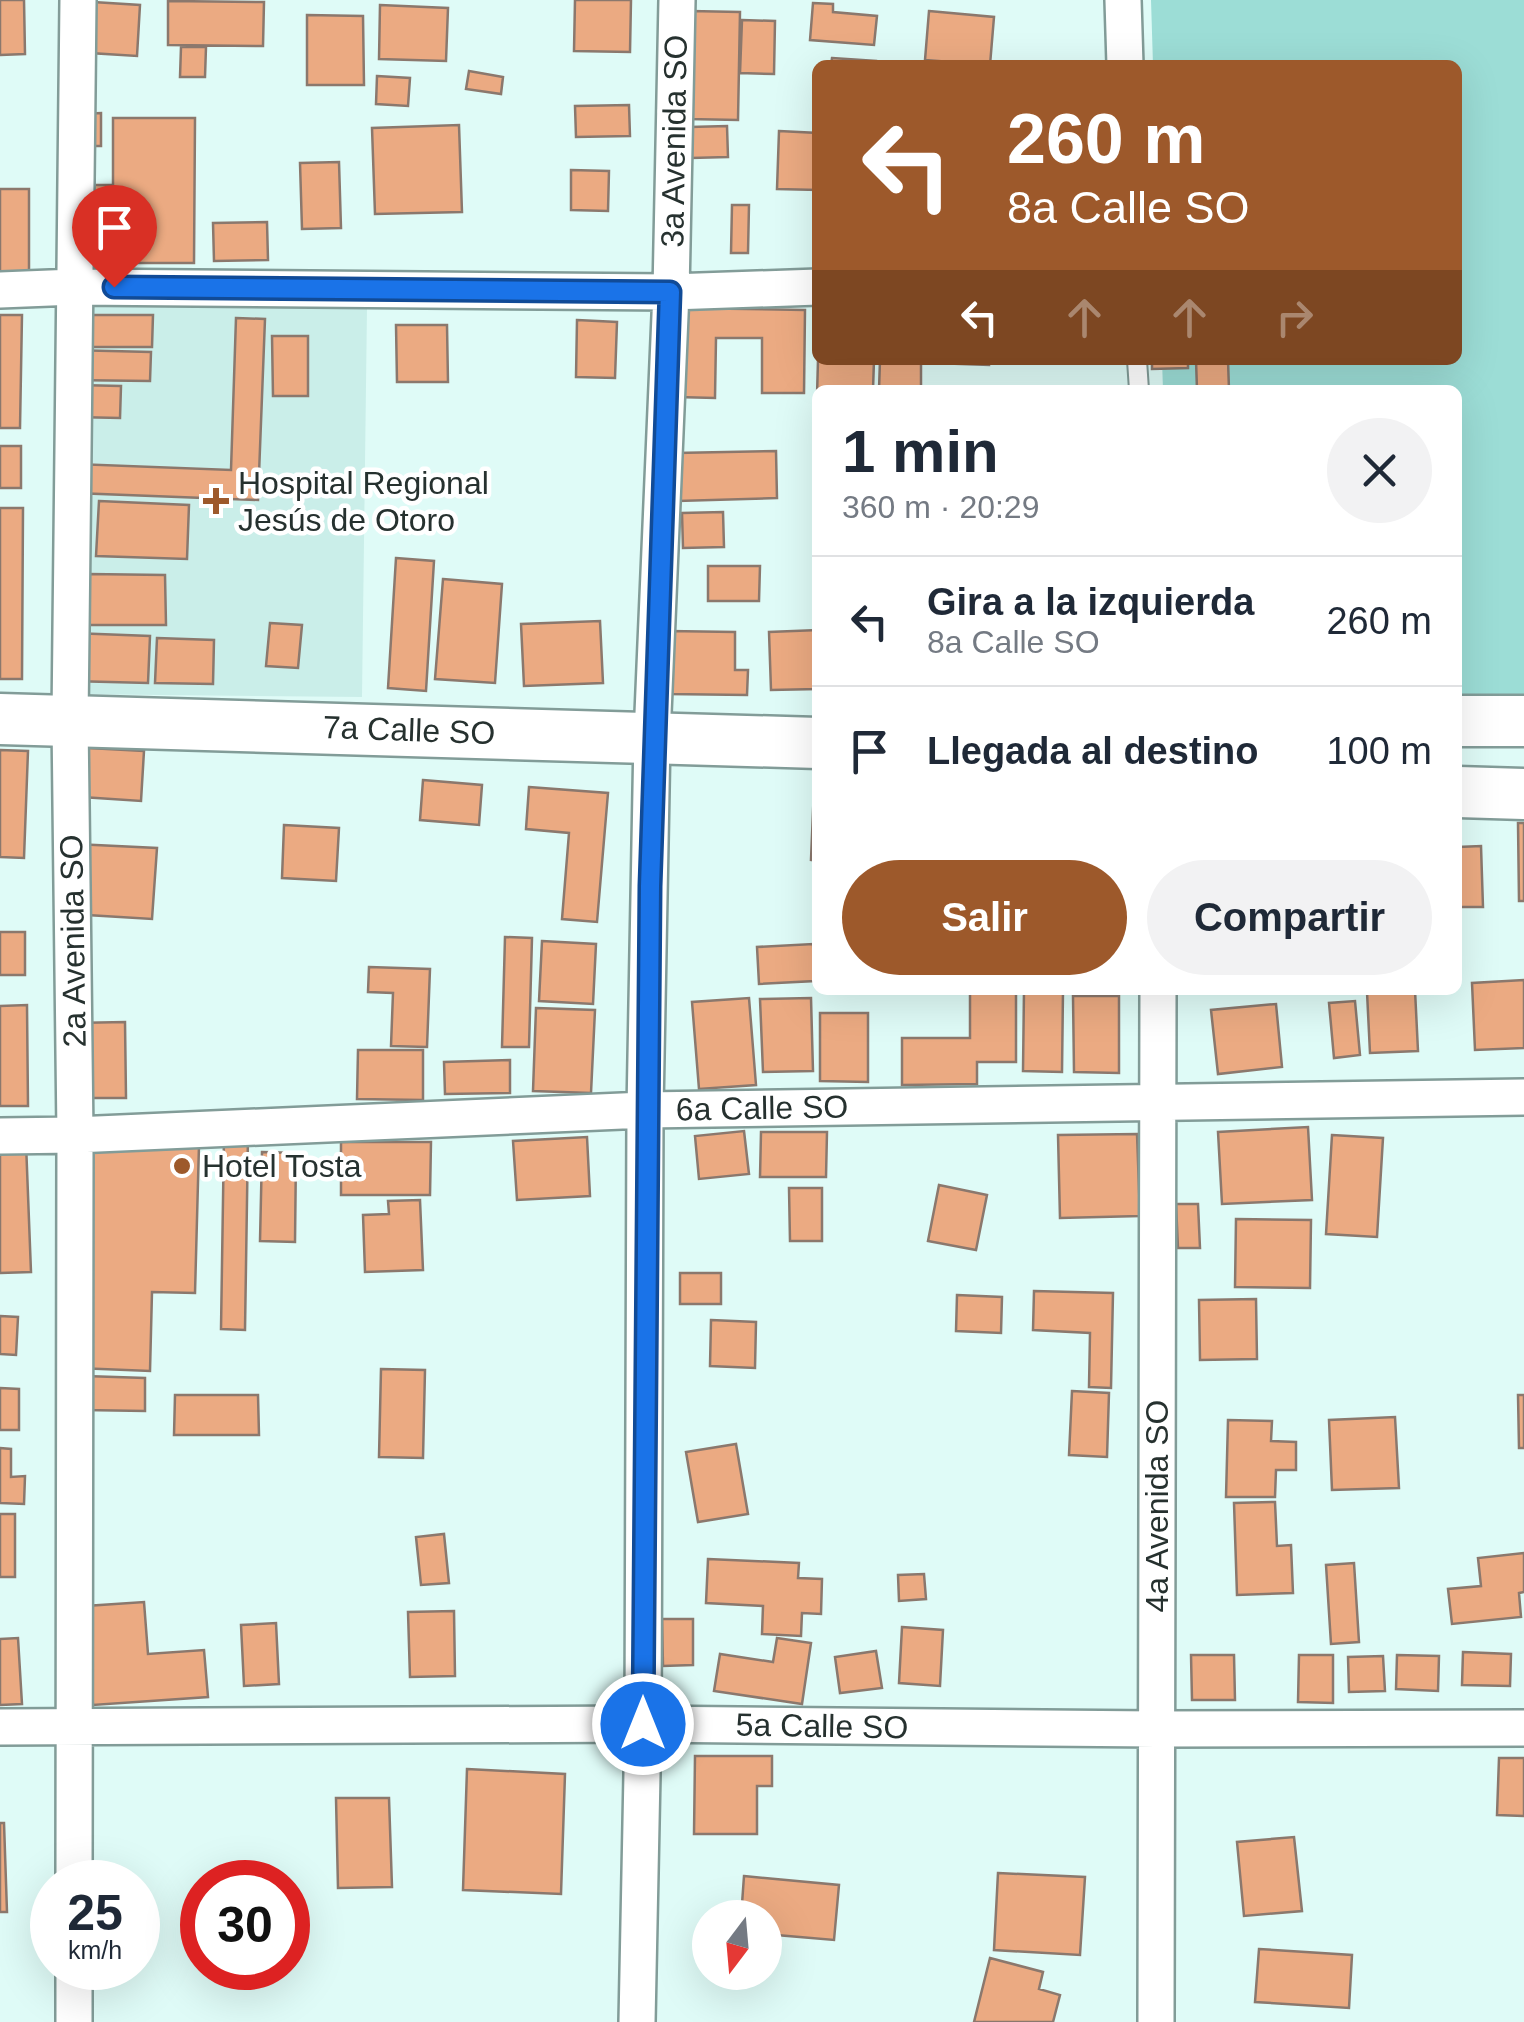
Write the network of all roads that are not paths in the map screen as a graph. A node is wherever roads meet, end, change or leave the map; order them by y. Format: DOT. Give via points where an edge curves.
graph roads {
  1 [pos="78,0"];
  2 [pos="677,0"];
  3 [pos="1123,0"];
  4 [pos="1126,60"];
  5 [pos="75,287"];
  6 [pos="812,287"];
  7 [pos="0,290"];
  8 [pos="670,292"];
  9 [pos="0,719"];
  10 [pos="70,720"];
  11 [pos="1462,721"];
  12 [pos="1524,721"];
  13 [pos="652,737"];
  14 [pos="812,742"];
  15 [pos="1462,792"];
  16 [pos="1524,794"];
  17 [pos="1158,995"];
  18 [pos="1524,1097"];
  19 [pos="1158,1100"];
  20 [pos="645,1110"];
  21 [pos="76,1135"];
  22 [pos="0,1136"];
  23 [pos="643,1724"];
  24 [pos="0,1727"];
  25 [pos="74,1728"];
  26 [pos="1524,1728"];
  27 [pos="1156,1729"];
  28 [pos="74,1860"];
  29 [pos="74,1990"];
  30 [pos="74,2022"];
  31 [pos="637,2022"];
  32 [pos="1156,2022"];
  1 -- 5 [label="street, 2a Avenida SO"];
  2 -- 8 [label="street, 3a Avenida SO"];
  3 -- 4 [label="street"];
  5 -- 7 [label="street"];
  5 -- 8 [label="street"];
  5 -- 10 [label="street, 2a Avenida SO"];
  6 -- 8 [label="street"];
  8 -- 13 [label="street, 3a Avenida SO"];
  9 -- 10 [label="street, 7a Calle SO"];
  10 -- 13 [label="street, 7a Calle SO"];
  10 -- 21 [label="street, 2a Avenida SO"];
  11 -- 12 [label="street"];
  13 -- 14 [label="street, 7a Calle SO"];
  13 -- 20 [label="street, 3a Avenida SO"];
  15 -- 16 [label="street"];
  17 -- 19 [label="street, 4a Avenida SO"];
  18 -- 19 [label="street, 6a Calle SO"];
  19 -- 20 [label="street, 6a Calle SO"];
  19 -- 27 [label="street, 4a Avenida SO"];
  20 -- 21 [label="street, 6a Calle SO"];
  20 -- 23 [label="street, 3a Avenida SO"];
  21 -- 22 [label="street, 6a Calle SO"];
  21 -- 25 [label="street, 2a Avenida SO"];
  23 -- 25 [label="street, 5a Calle SO"];
  23 -- 27 [label="street, 5a Calle SO"];
  23 -- 31 [label="street, 3a Avenida SO"];
  24 -- 25 [label="street, 5a Calle SO"];
  25 -- 28 [label="street, 2a Avenida SO"];
  26 -- 27 [label="street, 5a Calle SO"];
  27 -- 32 [label="street, 4a Avenida SO"];
  29 -- 30 [label="street"];
}
